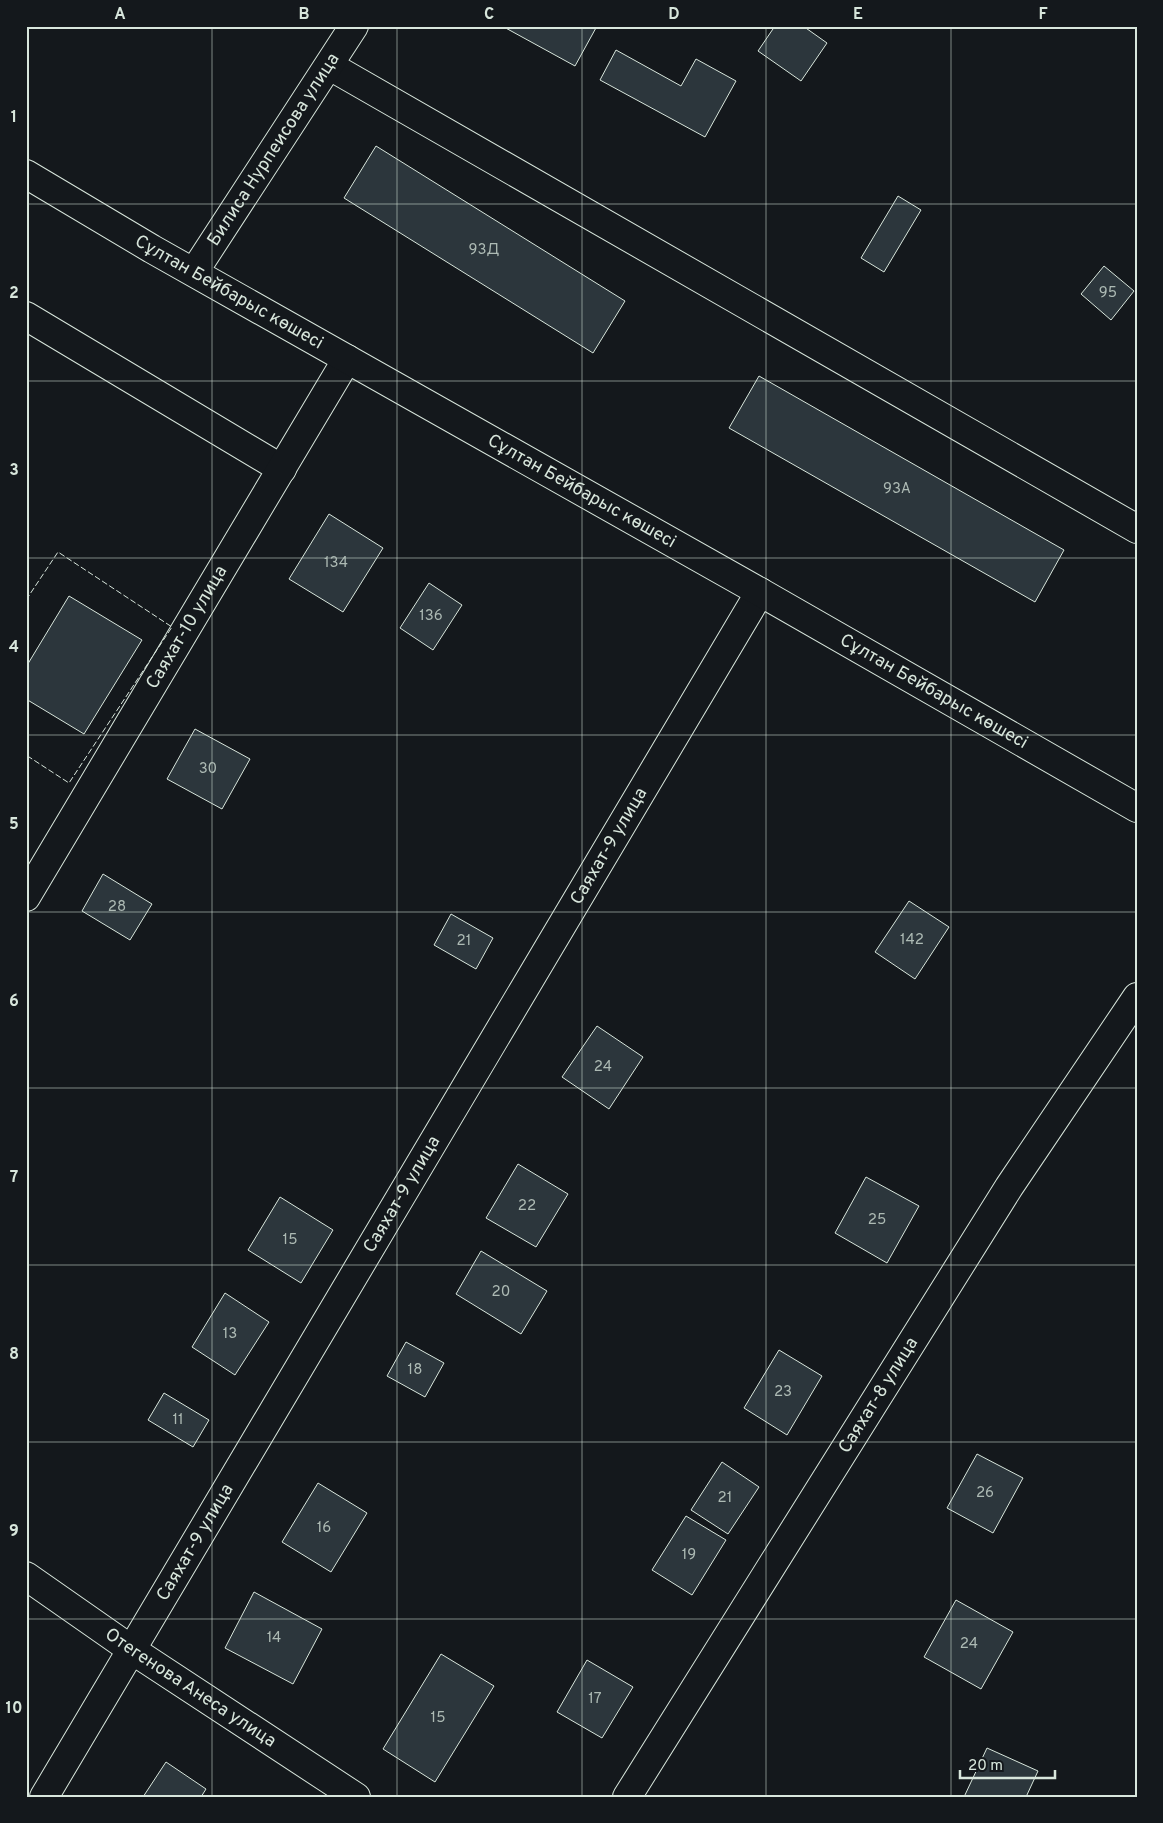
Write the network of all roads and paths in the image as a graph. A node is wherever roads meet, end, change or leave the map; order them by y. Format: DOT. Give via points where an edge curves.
graph roads {
  1 [pos="354,26"];
  2 [pos="330,66"];
  3 [pos="26,174"];
  4 [pos="194,272"];
  5 [pos="26,316"];
  6 [pos="348,359"];
  7 [pos="282,469"];
  8 [pos="1137,528"];
  9 [pos="760,592"];
  10 [pos="1137,808"];
  11 [pos="26,897"];
  12 [pos="1137,997"];
  13 [pos="26,1576"];
  14 [pos="132,1650"];
  15 [pos="44,1797"];
  16 [pos="356,1797"];
  17 [pos="627,1797"];
  1 -- 2 [label="street, Билиса Нурпеисова улица"];
  2 -- 4 [label="street, Билиса Нурпеисова улица"];
  2 -- 8 [label="street"];
  3 -- 4 [label="street, Сұлтан Бейбарыс көшесі"];
  4 -- 6 [label="street, Сұлтан Бейбарыс көшесі"];
  5 -- 7 [label="street"];
  6 -- 7 [label="street, Саяхат-10 улица"];
  6 -- 9 [label="street, Сұлтан Бейбарыс көшесі"];
  7 -- 11 [label="street, Саяхат-10 улица"];
  9 -- 10 [label="street, Сұлтан Бейбарыс көшесі"];
  9 -- 14 [label="street, Саяхат-9 улица"];
  12 -- 17 [label="street, Саяхат-8 улица" via="1009,1187"];
  13 -- 14 [label="street, Отегенова Анеса улица"];
  14 -- 15 [label="street, Саяхат-9 улица"];
  14 -- 16 [label="street, Отегенова Анеса улица"];
}
